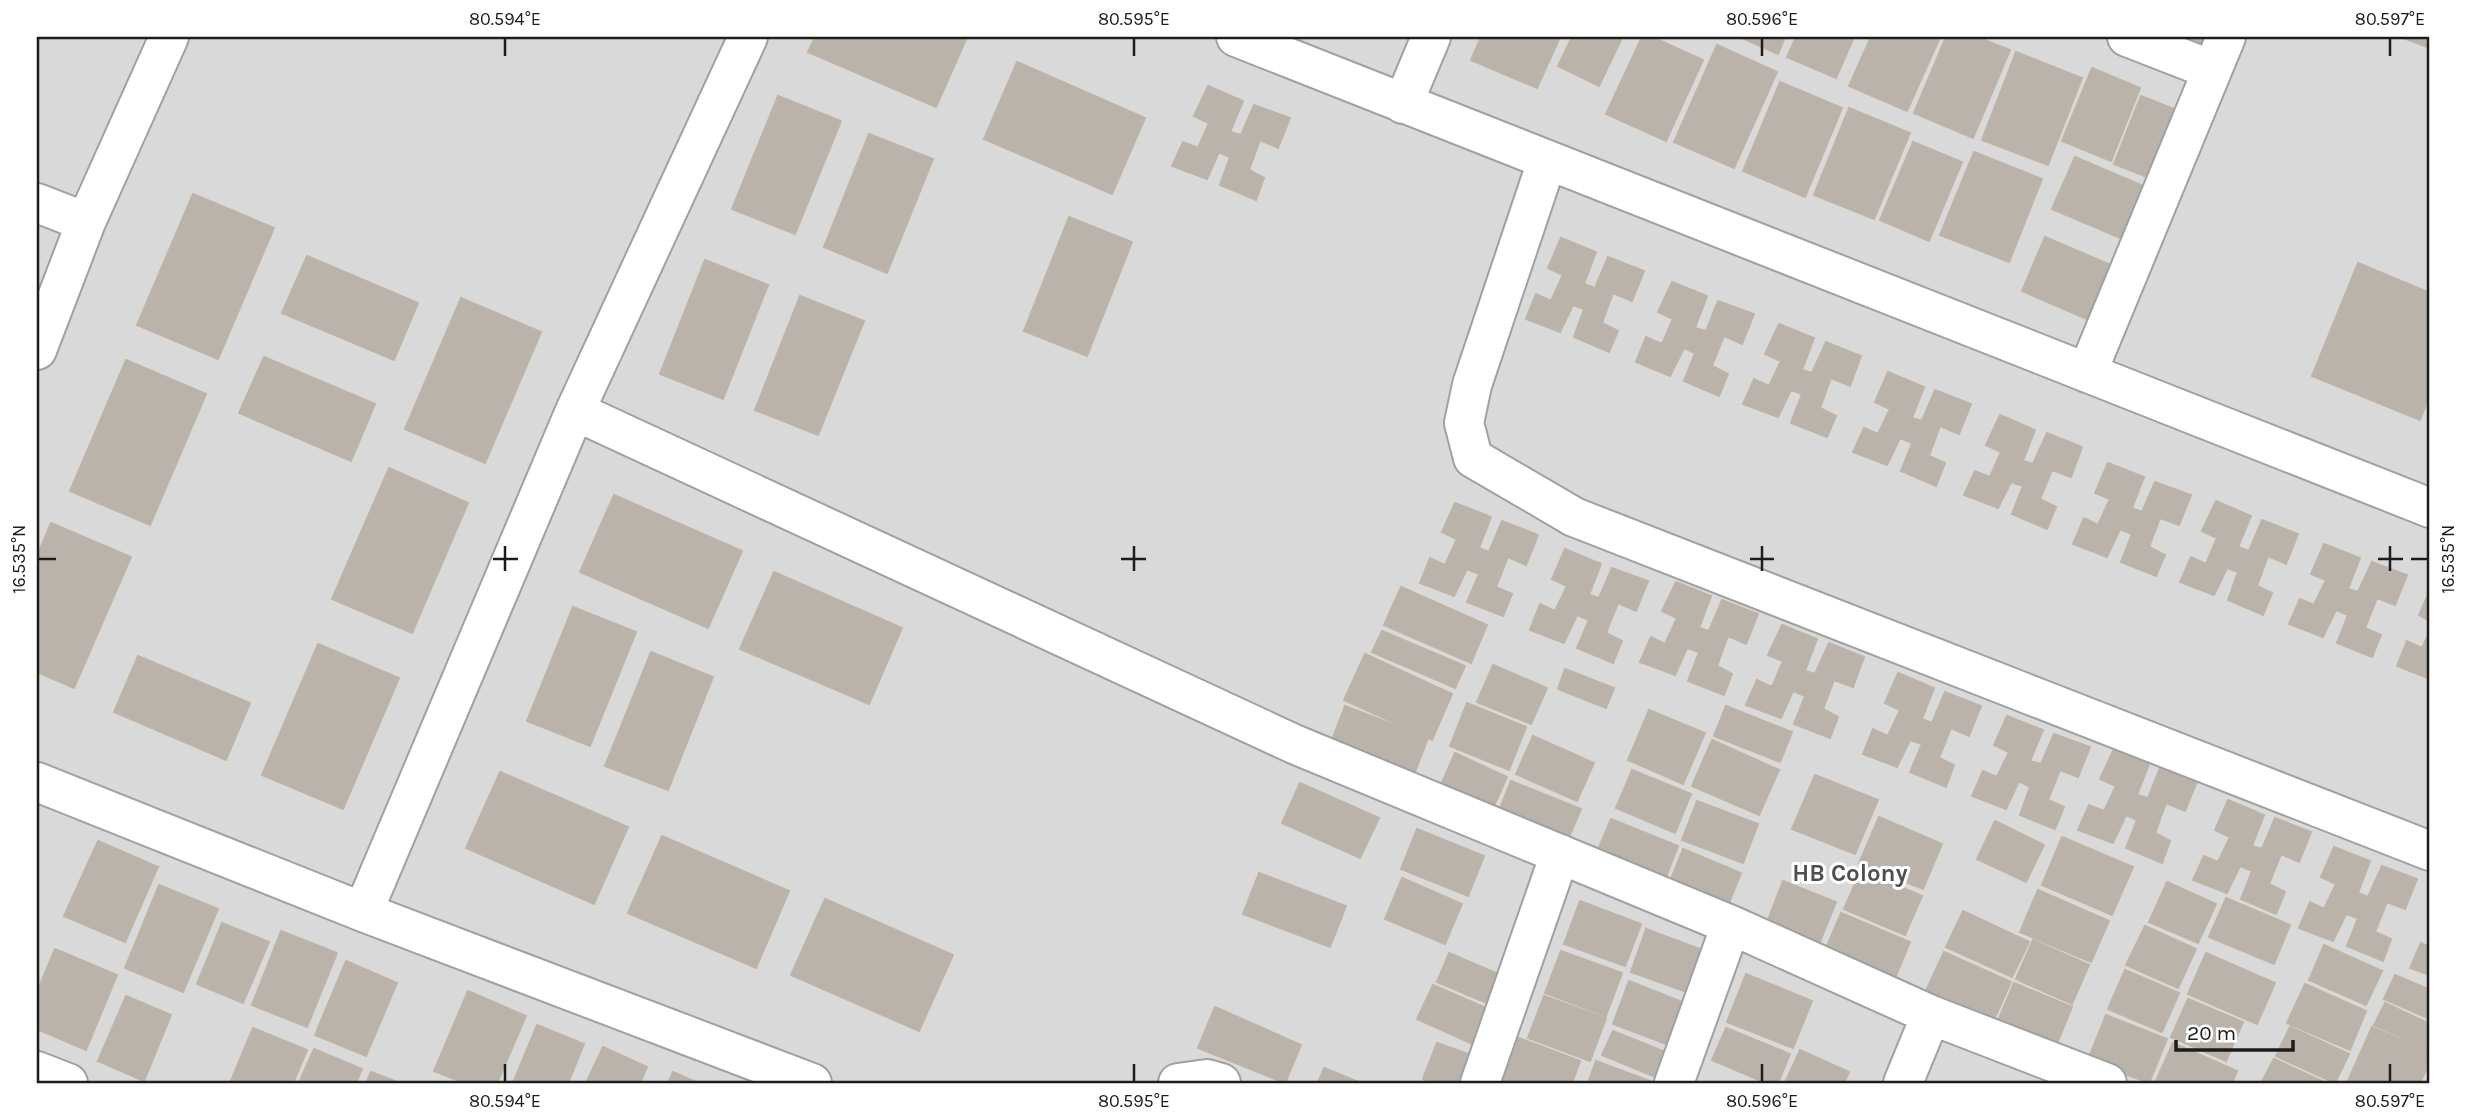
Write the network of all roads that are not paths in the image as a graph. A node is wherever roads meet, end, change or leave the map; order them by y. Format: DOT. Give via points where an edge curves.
graph roads {
  1 [pos="169,37"];
  2 [pos="748,37"];
  3 [pos="1236,37"];
  4 [pos="1431,37"];
  5 [pos="2127,37"];
  6 [pos="2219,53"];
  7 [pos="1403,104"];
  8 [pos="1547,160"];
  9 [pos="37,203"];
  10 [pos="86,222"];
  11 [pos="37,350"];
  12 [pos="2087,373"];
  13 [pos="575,411"];
  14 [pos="2430,508"];
  15 [pos="37,782"];
  16 [pos="2430,851"];
  17 [pos="1560,854"];
  18 [pos="363,912"];
  19 [pos="1731,925"];
  20 [pos="1931,1014"];
  21 [pos="759,1074"];
  22 [pos="812,1083"];
  23 [pos="1178,1083"];
  24 [pos="1221,1083"];
  25 [pos="1480,1083"];
  26 [pos="1674,1083"];
  27 [pos="1903,1083"];
  28 [pos="2107,1083"];
  1 -- 10 [label="street"];
  2 -- 13 [label="street"];
  3 -- 7 [label="street"];
  4 -- 7 [label="street"];
  5 -- 6 [label="street"];
  6 -- 12 [label="street"];
  7 -- 8 [label="street"];
  8 -- 12 [label="street"];
  8 -- 16 [label="street" via="1472,385 1464,423 1473,458 1574,517"];
  9 -- 10 [label="street"];
  10 -- 11 [label="street"];
  12 -- 14 [label="street"];
  13 -- 17 [label="street" via="1294,744"];
  13 -- 18 [label="street"];
  15 -- 18 [label="street"];
  17 -- 19 [label="street"];
  17 -- 25 [label="street"];
  18 -- 21 [label="street"];
  19 -- 20 [label="street"];
  19 -- 26 [label="street"];
  20 -- 27 [label="street"];
  20 -- 28 [label="street"];
  21 -- 22 [label="street"];
  23 -- 24 [label="street" via="1207,1079"];
}
